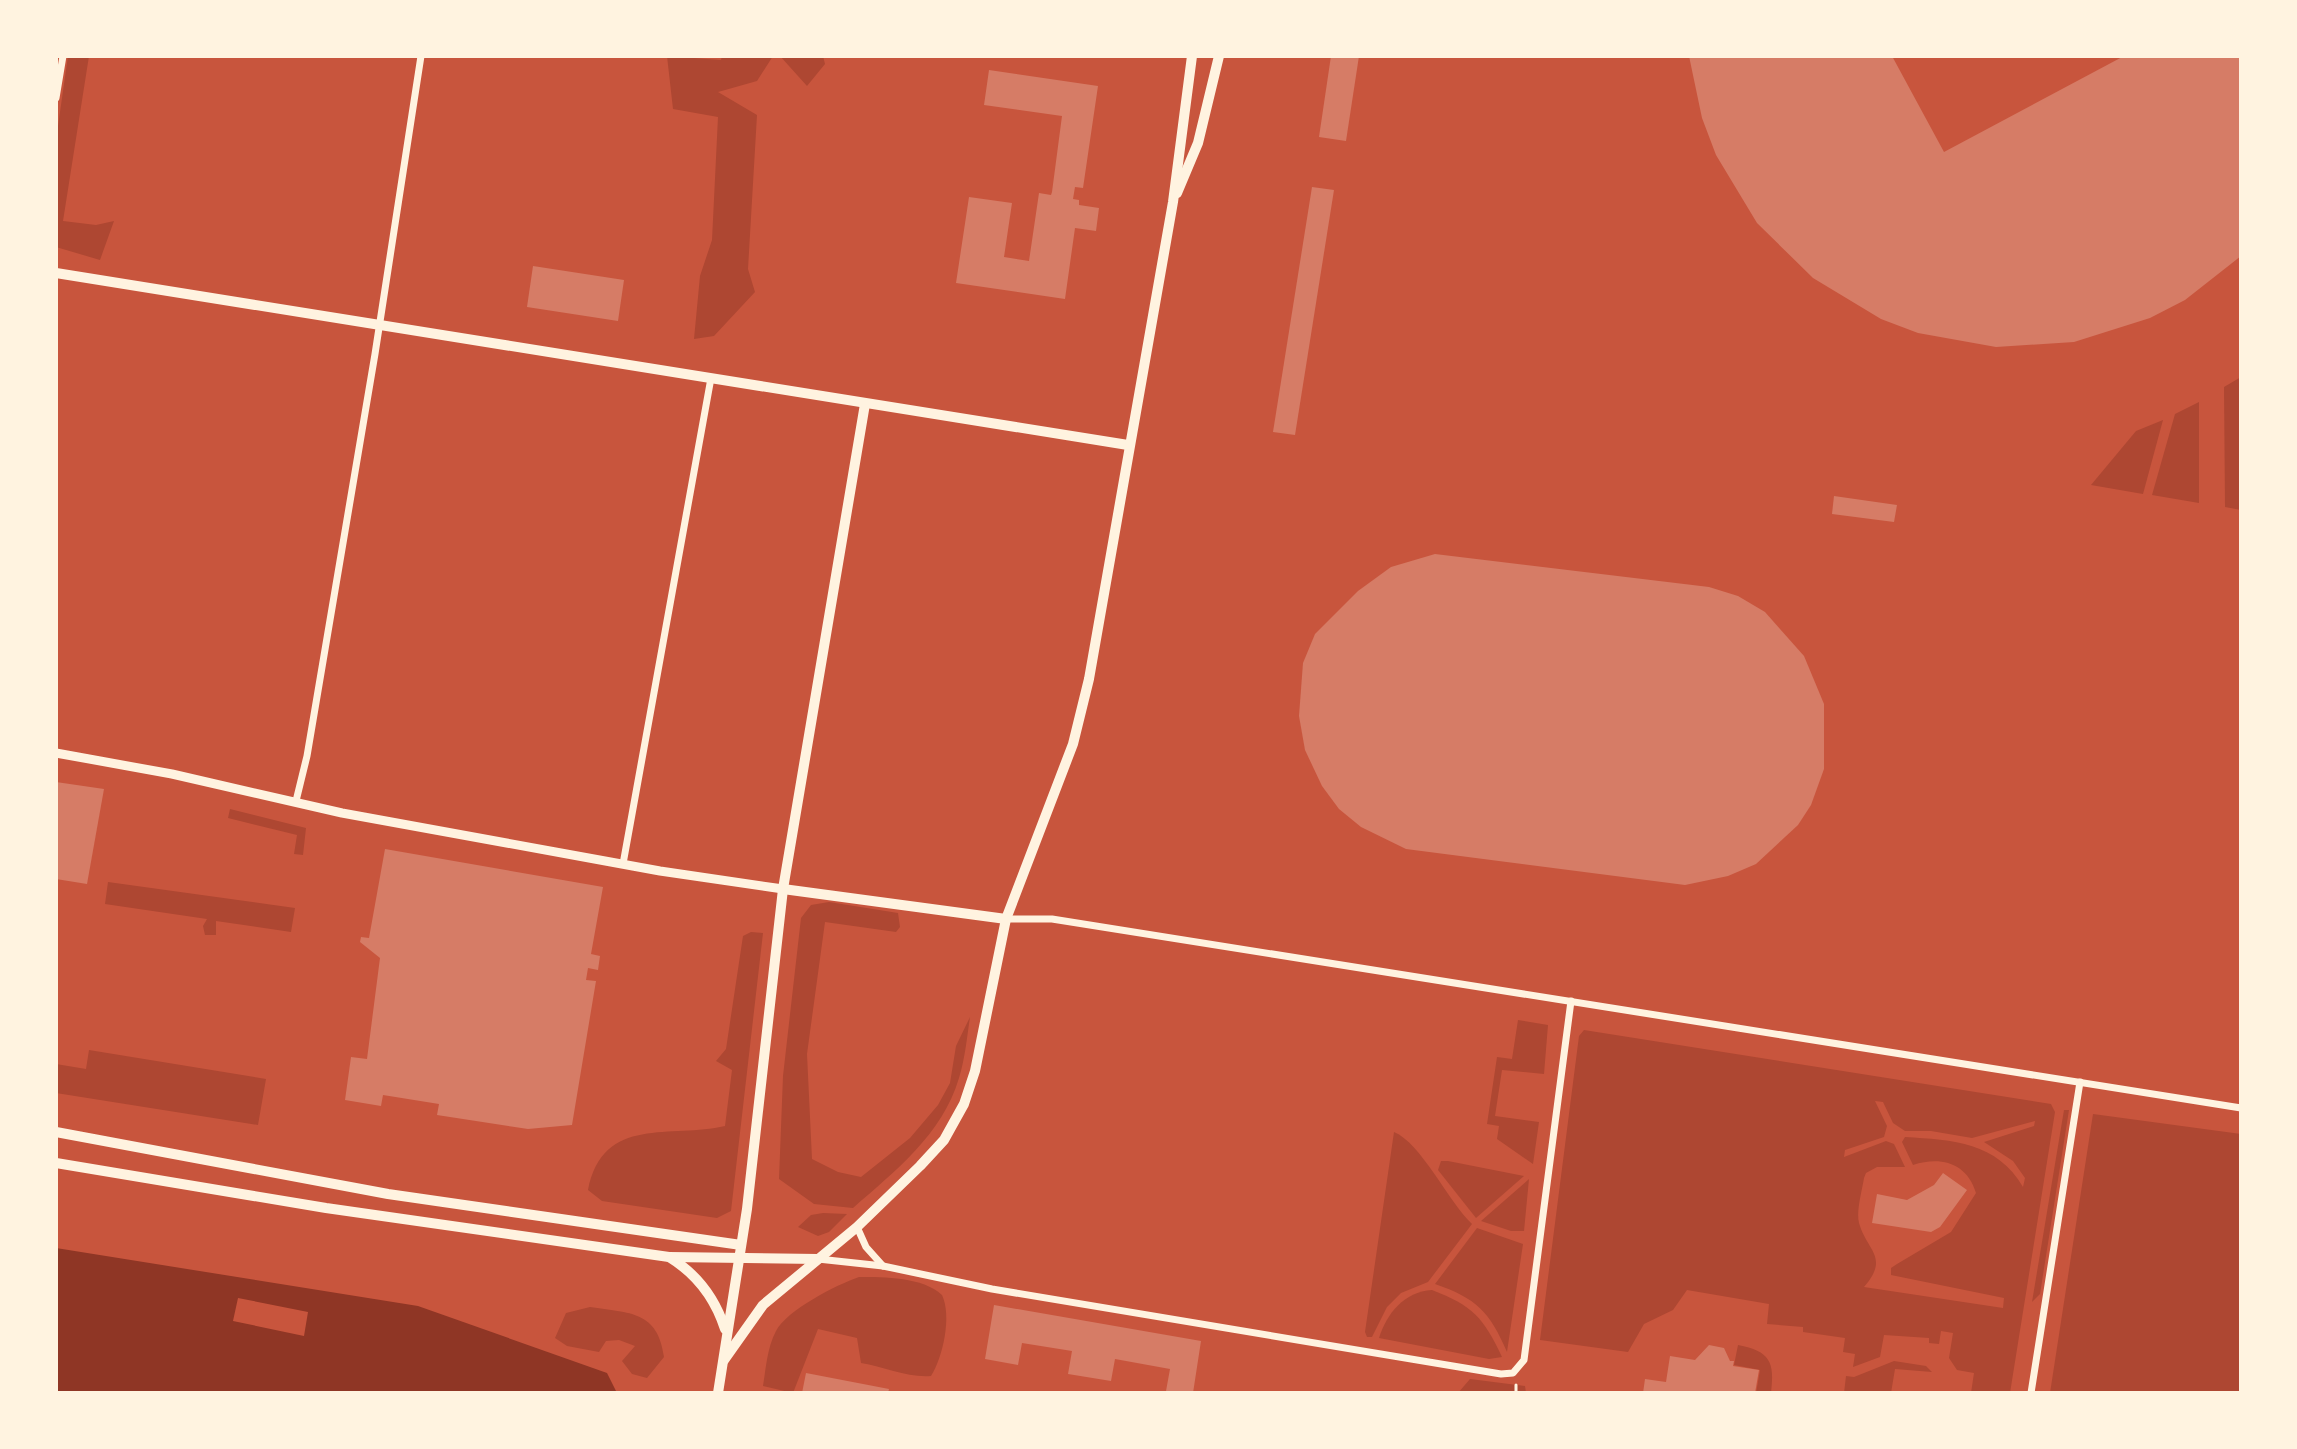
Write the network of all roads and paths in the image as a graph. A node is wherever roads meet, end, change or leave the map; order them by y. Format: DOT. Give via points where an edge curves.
graph roads {
  1 [pos="63,56"];
  2 [pos="421,56"];
  3 [pos="1192,56"];
  4 [pos="1219,56"];
  5 [pos="56,98"];
  6 [pos="1173,202"];
  7 [pos="56,273"];
  8 [pos="380,323"];
  9 [pos="711,378"];
  10 [pos="865,404"];
  11 [pos="1128,445"];
  12 [pos="56,753"];
  13 [pos="296,801"];
  14 [pos="623,864"];
  15 [pos="783,889"];
  16 [pos="1006,919"];
  17 [pos="1571,1001"];
  18 [pos="2080,1082"];
  19 [pos="2241,1108"];
  20 [pos="56,1132"];
  21 [pos="56,1163"];
  22 [pos="857,1227"];
  23 [pos="741,1245"];
  24 [pos="669,1257"];
  25 [pos="738,1259"];
  26 [pos="818,1259"];
  27 [pos="883,1266"];
  28 [pos="726,1331"];
  29 [pos="724,1360"];
  30 [pos="1516,1385"];
  31 [pos="718,1393"];
  32 [pos="1516,1393"];
  33 [pos="2031,1393"];
  1 -- 5 [label="street"];
  2 -- 8 [label="street"];
  3 -- 6 [label="main road"];
  4 -- 6 [label="main road" via="1198,143"];
  6 -- 11 [label="main road"];
  7 -- 8 [label="main road"];
  8 -- 9 [label="main road"];
  8 -- 13 [label="street"];
  9 -- 10 [label="main road"];
  9 -- 14 [label="street"];
  10 -- 11 [label="main road"];
  10 -- 15 [label="main road"];
  11 -- 16 [label="main road" via="1073,744"];
  12 -- 13 [label="street"];
  13 -- 14 [label="street"];
  14 -- 15 [label="street"];
  15 -- 16 [label="main road"];
  15 -- 23 [label="main road"];
  16 -- 17 [label="street" via="1052,919"];
  16 -- 22 [label="main road" via="964,1104 944,1140"];
  17 -- 18 [label="street"];
  17 -- 27 [label="street" via="1524,1360 1513,1373 992,1289"];
  18 -- 19 [label="street"];
  18 -- 33 [label="street"];
  20 -- 23 [label="main road" via="388,1194"];
  21 -- 24 [label="main road"];
  22 -- 26 [label="main road"];
  22 -- 27 [label="street"];
  23 -- 25 [label="main road"];
  24 -- 25 [label="main road"];
  24 -- 28 [label="main road" via="706,1290"];
  25 -- 26 [label="main road"];
  25 -- 28 [label="main road"];
  26 -- 27 [label="street"];
  26 -- 29 [label="main road" via="763,1305"];
  28 -- 29 [label="main road"];
  29 -- 31 [label="main road"];
  30 -- 32 [label="path"];
}
